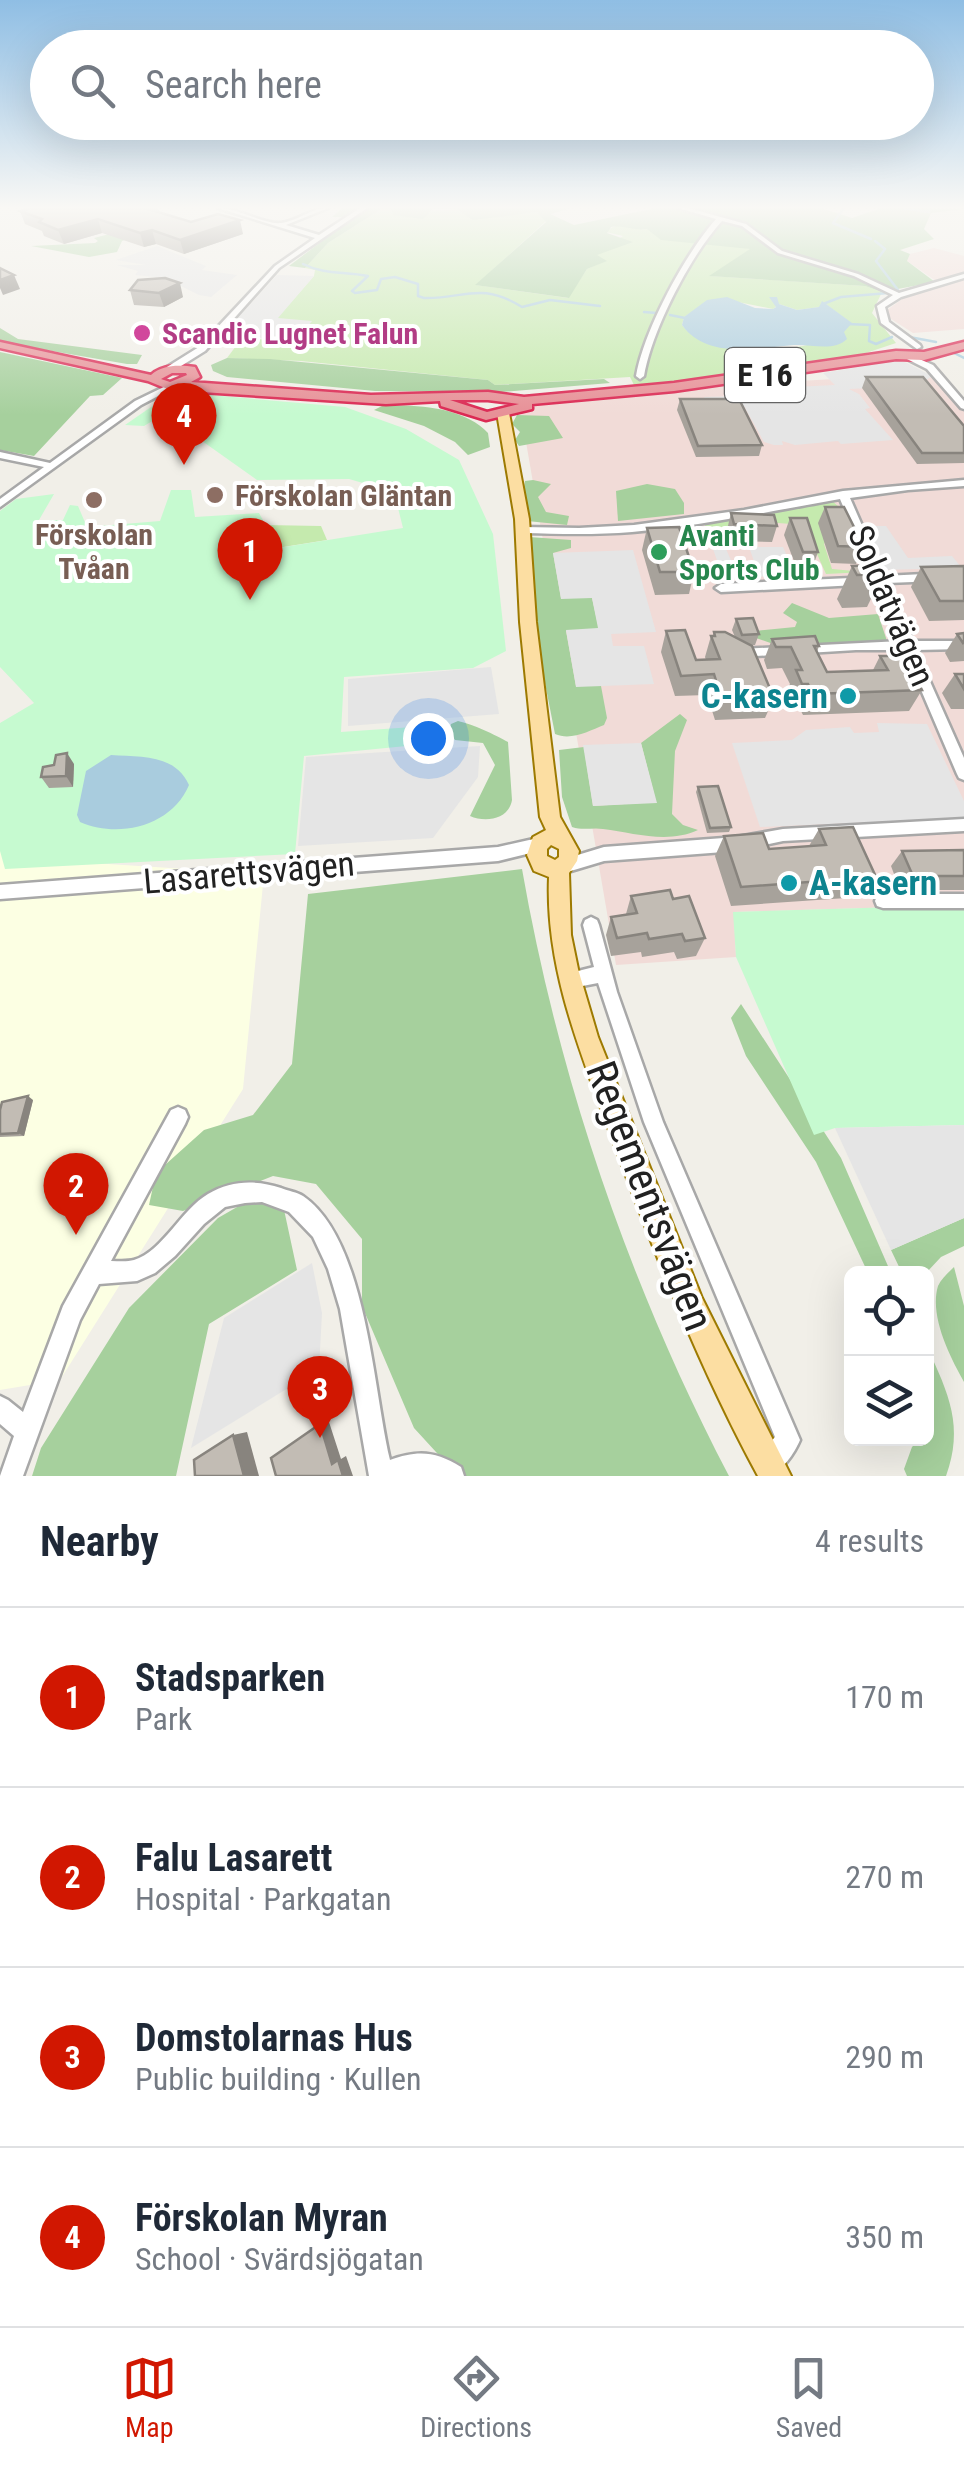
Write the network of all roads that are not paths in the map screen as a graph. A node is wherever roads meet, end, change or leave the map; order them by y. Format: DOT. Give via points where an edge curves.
graph roads {
  1 [pos="268,277"];
  2 [pos="683,277"];
  3 [pos="860,277"];
  4 [pos="961,277"];
  5 [pos="898,295"];
  6 [pos="964,344"];
  7 [pos="0,345"];
  8 [pos="205,347"];
  9 [pos="914,351"];
  10 [pos="194,374"];
  11 [pos="161,375"];
  12 [pos="640,376"];
  13 [pos="176,386"];
  14 [pos="300,392"];
  15 [pos="482,396"];
  16 [pos="375,398"];
  17 [pos="138,404"];
  18 [pos="964,406"];
  19 [pos="503,408"];
  20 [pos="474,412"];
  21 [pos="506,446"];
  22 [pos="0,455"];
  23 [pos="54,466"];
  24 [pos="964,483"];
  25 [pos="843,494"];
  26 [pos="0,504"];
  27 [pos="518,530"];
  28 [pos="964,576"];
  29 [pos="880,580"];
  30 [pos="721,588"];
  31 [pos="964,645"];
  32 [pos="908,646"];
  33 [pos="737,654"];
  34 [pos="964,774"];
  35 [pos="964,824"];
  36 [pos="552,854"];
  37 [pos="0,892"];
  38 [pos="884,901"];
  39 [pos="964,901"];
  40 [pos="591,926"];
  41 [pos="602,974"];
  42 [pos="572,980"];
  43 [pos="178,1117"];
  44 [pos="92,1273"];
  45 [pos="0,1408"];
  46 [pos="25,1430"];
  47 [pos="772,1470"];
  48 [pos="11,1476"];
  49 [pos="452,1476"];
  1 -- 8 [label="street"];
  2 -- 12 [label="street"];
  3 -- 5 [label="street"];
  4 -- 5 [label="street"];
  5 -- 9 [label="street" via="880,313"];
  6 -- 9 [label="highway, E 16"];
  7 -- 11 [label="highway, E 16"];
  8 -- 10 [label="street"];
  8 -- 11 [label="street"];
  9 -- 18 [label="street"];
  9 -- 19 [label="highway, E 16"];
  10 -- 11 [label="highway, E 16" via="185,368"];
  10 -- 13 [label="highway"];
  10 -- 14 [label="highway, E 16"];
  11 -- 13 [label="highway, E 16"];
  11 -- 17 [label="street"];
  13 -- 14 [label="highway, E 16"];
  13 -- 17 [label="street"];
  14 -- 16 [label="highway, E 16"];
  15 -- 16 [label="highway, E 16"];
  15 -- 19 [label="highway, E 16"];
  15 -- 20 [label="highway" via="470,402"];
  16 -- 20 [label="highway, E 16"];
  17 -- 23 [label="street"];
  19 -- 20 [label="highway, E 16"];
  19 -- 21 [label="main road, Regementsvägen"];
  20 -- 21 [label="main road, Regementsvägen" via="496,428"];
  21 -- 27 [label="main road, Regementsvägen"];
  22 -- 23 [label="street"];
  23 -- 26 [label="street"];
  24 -- 25 [label="street"];
  25 -- 27 [label="street" via="649,528"];
  25 -- 29 [label="street, Soldatvägen"];
  27 -- 36 [label="main road, Regementsvägen"];
  28 -- 29 [label="street"];
  29 -- 30 [label="street"];
  29 -- 32 [label="street, Soldatvägen"];
  31 -- 32 [label="street"];
  32 -- 33 [label="street"];
  32 -- 34 [label="street, Soldatvägen"];
  35 -- 36 [label="street"];
  36 -- 37 [label="street, Lasarettsvägen"];
  36 -- 42 [label="main road, Regementsvägen"];
  38 -- 39 [label="street"];
  40 -- 41 [label="street"];
  41 -- 42 [label="street"];
  41 -- 47 [label="street" via="658,1135 788,1440"];
  42 -- 47 [label="main road, Regementsvägen" via="657,1224 711,1352"];
  43 -- 44 [label="street"];
  44 -- 46 [label="street"];
  44 -- 49 [label="street" via="139,1270 219,1199 248,1191 300,1205 335,1254 381,1476 420,1461"];
  45 -- 46 [label="street"];
  46 -- 48 [label="street"];
}
